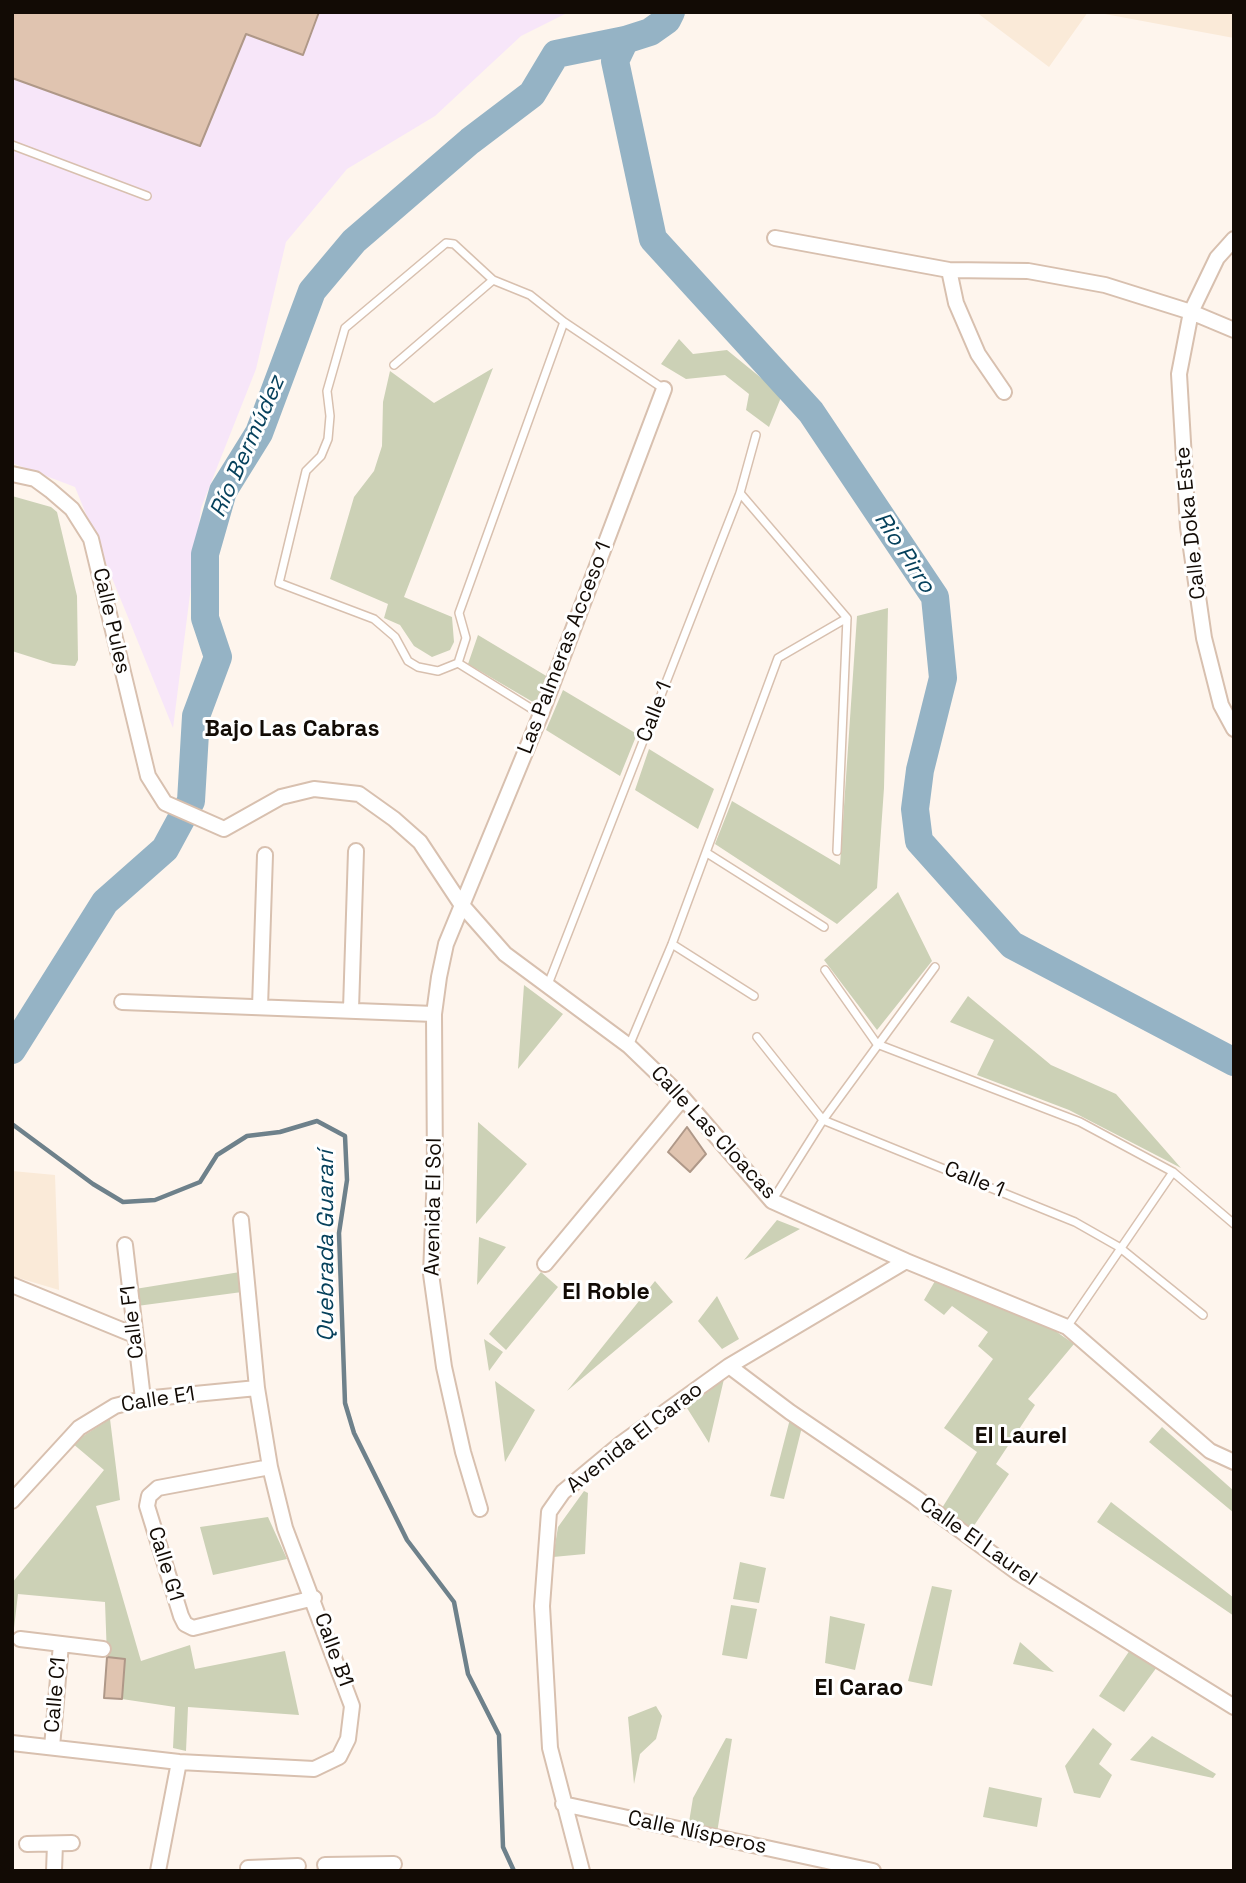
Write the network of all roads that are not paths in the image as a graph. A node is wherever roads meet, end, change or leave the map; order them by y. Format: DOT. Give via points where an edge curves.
graph roads {
  1 [pos="12,145"];
  2 [pos="147,196"];
  3 [pos="775,238"];
  4 [pos="1234,239"];
  5 [pos="949,270"];
  6 [pos="493,280"];
  7 [pos="1191,312"];
  8 [pos="564,322"];
  9 [pos="1234,330"];
  10 [pos="394,365"];
  11 [pos="664,389"];
  12 [pos="1003,392"];
  13 [pos="756,435"];
  14 [pos="12,474"];
  15 [pos="740,493"];
  16 [pos="847,618"];
  17 [pos="458,663"];
  18 [pos="541,714"];
  19 [pos="1234,729"];
  20 [pos="237,824"];
  21 [pos="837,850"];
  22 [pos="356,851"];
  23 [pos="707,853"];
  24 [pos="265,855"];
  25 [pos="461,904"];
  26 [pos="824,927"];
  27 [pos="672,944"];
  28 [pos="935,967"];
  29 [pos="825,970"];
  30 [pos="547,987"];
  31 [pos="754,996"];
  32 [pos="122,1002"];
  33 [pos="260,1007"];
  34 [pos="351,1009"];
  35 [pos="434,1013"];
  36 [pos="757,1037"];
  37 [pos="877,1044"];
  38 [pos="629,1046"];
  39 [pos="683,1098"];
  40 [pos="823,1120"];
  41 [pos="1173,1172"];
  42 [pos="772,1201"];
  43 [pos="241,1220"];
  44 [pos="1234,1224"];
  45 [pos="125,1245"];
  46 [pos="1119,1247"];
  47 [pos="906,1261"];
  48 [pos="545,1264"];
  49 [pos="12,1285"];
  50 [pos="1203,1315"];
  51 [pos="1067,1327"];
  52 [pos="134,1335"];
  53 [pos="729,1366"];
  54 [pos="257,1388"];
  55 [pos="143,1399"];
  56 [pos="1234,1462"];
  57 [pos="270,1467"];
  58 [pos="12,1502"];
  59 [pos="480,1509"];
  60 [pos="314,1598"];
  61 [pos="20,1639"];
  62 [pos="61,1644"];
  63 [pos="103,1649"];
  64 [pos="1234,1706"];
  65 [pos="12,1743"];
  66 [pos="52,1747"];
  67 [pos="179,1762"];
  68 [pos="563,1804"];
  69 [pos="72,1843"];
  70 [pos="27,1844"];
  71 [pos="55,1844"];
  72 [pos="394,1864"];
  73 [pos="325,1865"];
  74 [pos="298,1866"];
  75 [pos="248,1868"];
  76 [pos="370,1868"];
  77 [pos="272,1869"];
  78 [pos="54,1871"];
  79 [pos="158,1871"];
  80 [pos="582,1871"];
  81 [pos="873,1871"];
  1 -- 2 [label="lane"];
  3 -- 5 [label="street"];
  4 -- 7 [label="street, Calle Doka Este" via="1217,258"];
  5 -- 7 [label="street" via="1028,271 1105,285"];
  5 -- 12 [label="street" via="956,303 978,354"];
  6 -- 8 [label="lane" via="530,295"];
  6 -- 10 [label="lane"];
  6 -- 17 [label="lane" via="459,246 446,243 345,328 327,391 328,439 321,456 306,471 279,583 374,620 395,637 408,662 418,667 438,671"];
  7 -- 9 [label="street"];
  7 -- 19 [label="street, Calle Doka Este" via="1179,374 1188,527 1204,638 1221,705"];
  8 -- 11 [label="lane"];
  8 -- 17 [label="lane" via="459,613 466,638"];
  11 -- 18 [label="street, Las Palmeras Acceso 1"];
  13 -- 15 [label="lane, Calle 1"];
  14 -- 20 [label="street, Calle Pules" via="35,479 50,490 72,509 91,539 148,776 164,803 224,829"];
  15 -- 16 [label="lane"];
  15 -- 30 [label="lane, Calle 1"];
  16 -- 21 [label="lane"];
  16 -- 23 [label="lane" via="778,658"];
  17 -- 18 [label="lane"];
  18 -- 25 [label="street, Las Palmeras Acceso 1"];
  20 -- 25 [label="street, Calle Las Cloacas" via="281,797 314,789 359,794 420,842"];
  22 -- 34 [label="street"];
  23 -- 26 [label="lane"];
  23 -- 27 [label="lane"];
  24 -- 33 [label="street"];
  25 -- 30 [label="street, Calle Las Cloacas" via="505,954"];
  25 -- 35 [label="street, Avenida El Sol" via="446,944"];
  27 -- 31 [label="lane"];
  27 -- 38 [label="lane"];
  28 -- 37 [label="lane"];
  29 -- 37 [label="lane"];
  30 -- 38 [label="street, Calle Las Cloacas"];
  32 -- 33 [label="street"];
  33 -- 34 [label="street"];
  34 -- 35 [label="street"];
  35 -- 59 [label="street, Avenida El Sol" via="431,1274 444,1367"];
  36 -- 40 [label="lane, Calle 1"];
  37 -- 40 [label="lane"];
  37 -- 41 [label="lane" via="1080,1122"];
  38 -- 39 [label="street, Calle Las Cloacas"];
  39 -- 42 [label="street, Calle Las Cloacas"];
  39 -- 48 [label="street"];
  40 -- 42 [label="lane"];
  40 -- 46 [label="lane, Calle 1" via="1035,1204"];
  41 -- 44 [label="lane"];
  41 -- 46 [label="lane"];
  42 -- 47 [label="street, Calle Las Cloacas"];
  43 -- 54 [label="street, Calle B1"];
  45 -- 52 [label="street, Calle F1"];
  46 -- 50 [label="lane, Calle 1"];
  46 -- 51 [label="lane"];
  47 -- 51 [label="street, Calle Las Cloacas"];
  47 -- 53 [label="street, Avenida El Carao"];
  49 -- 52 [label="street"];
  51 -- 56 [label="street, Calle Las Cloacas" via="1210,1451"];
  52 -- 55 [label="street, Calle F1"];
  53 -- 64 [label="street, Calle El Laurel" via="1017,1572"];
  53 -- 68 [label="street, Avenida El Carao" via="622,1443 563,1492 549,1513 542,1606 550,1748"];
  54 -- 55 [label="street, Calle E1"];
  54 -- 57 [label="street, Calle B1"];
  55 -- 58 [label="street, Calle E1" via="115,1406 79,1427"];
  57 -- 60 [label="street, Calle B1" via="285,1528"];
  57 -- 60 [label="street, Calle G1" via="158,1488 149,1496 146,1506 181,1616 185,1625 193,1628"];
  60 -- 67 [label="street, Calle B1" via="352,1706 348,1739 339,1756 314,1769"];
  61 -- 62 [label="street"];
  62 -- 63 [label="street"];
  62 -- 66 [label="street, Calle C1"];
  65 -- 66 [label="street, Calle B1"];
  66 -- 67 [label="street, Calle B1"];
  67 -- 79 [label="street"];
  68 -- 80 [label="street, Avenida El Carao"];
  68 -- 81 [label="street, Calle Nísperos"];
  69 -- 71 [label="street"];
  70 -- 71 [label="street"];
  71 -- 78 [label="street"];
  72 -- 76 [label="street"];
  73 -- 76 [label="street"];
  74 -- 77 [label="street"];
  75 -- 77 [label="street"];
}
